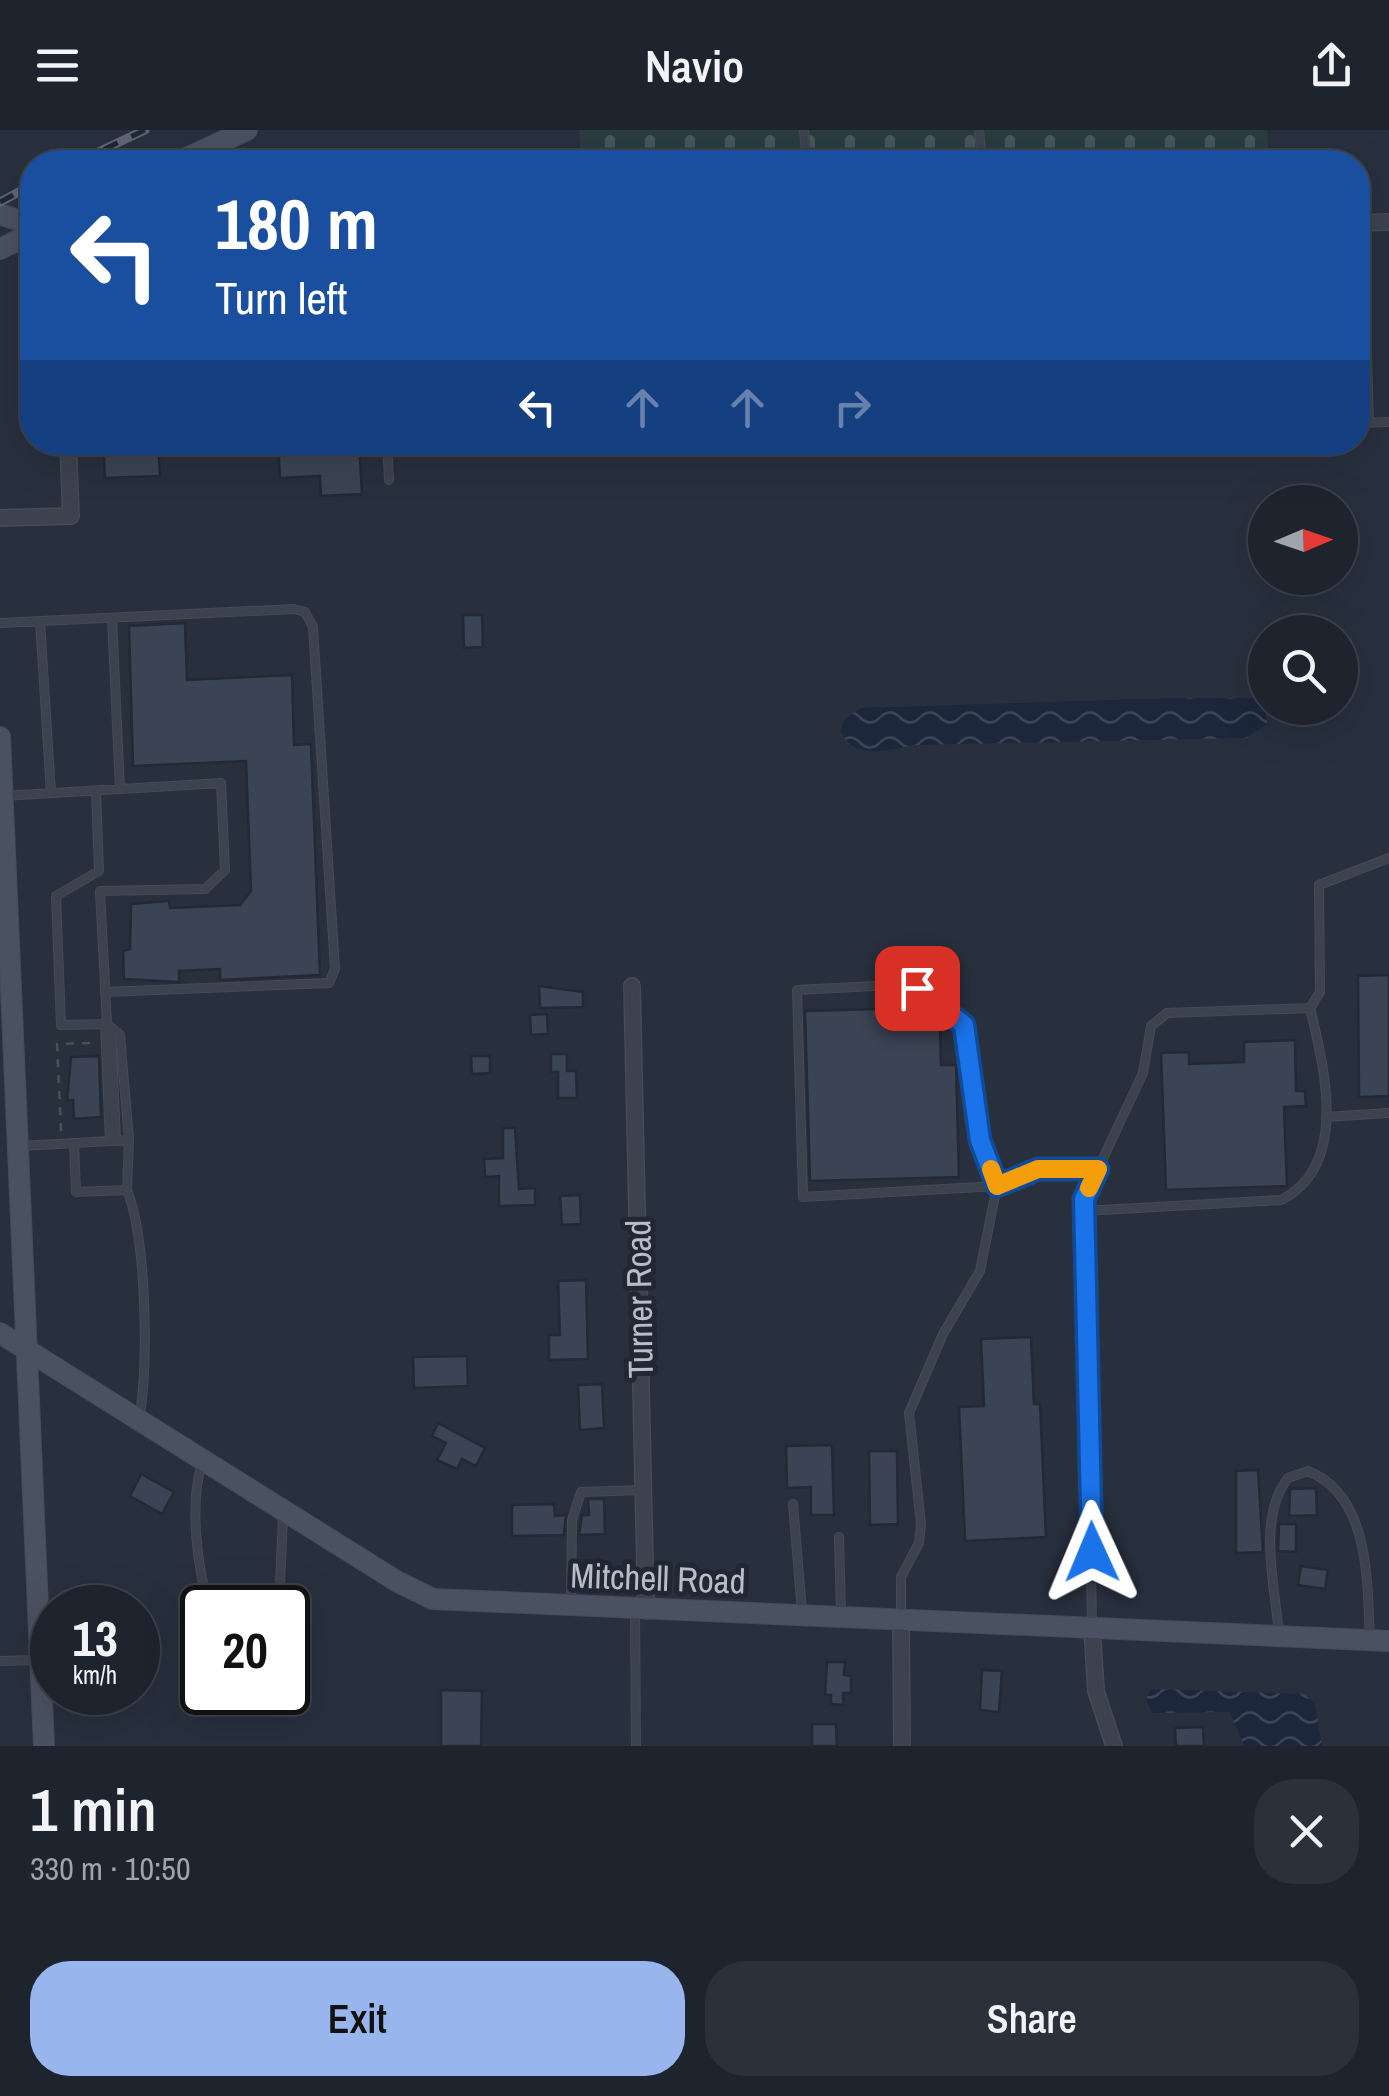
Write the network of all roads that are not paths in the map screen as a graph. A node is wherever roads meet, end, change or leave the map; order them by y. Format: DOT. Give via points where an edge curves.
graph roads {
  1 [pos="248,130"];
  2 [pos="204,150"];
  3 [pos="1389,422"];
  4 [pos="1370,423"];
  5 [pos="69,455"];
  6 [pos="388,455"];
  7 [pos="390,480"];
  8 [pos="0,518"];
  9 [pos="112,618"];
  10 [pos="40,621"];
  11 [pos="0,623"];
  12 [pos="0,737"];
  13 [pos="120,789"];
  14 [pos="96,790"];
  15 [pos="51,793"];
  16 [pos="3,796"];
  17 [pos="1389,858"];
  18 [pos="99,870"];
  19 [pos="100,891"];
  20 [pos="4,906"];
  21 [pos="632,986"];
  22 [pos="105,992"];
  23 [pos="7,993"];
  24 [pos="1310,1008"];
  25 [pos="107,1025"];
  26 [pos="1389,1113"];
  27 [pos="1326,1117"];
  28 [pos="10,1119"];
  29 [pos="129,1140"];
  30 [pos="113,1141"];
  31 [pos="74,1144"];
  32 [pos="21,1146"];
  33 [pos="1098,1169"];
  34 [pos="997,1186"];
  35 [pos="126,1190"];
  36 [pos="1084,1211"];
  37 [pos="0,1333"];
  38 [pos="28,1350"];
  39 [pos="140,1421"];
  40 [pos="203,1460"];
  41 [pos="643,1490"];
  42 [pos="794,1504"];
  43 [pos="284,1511"];
  44 [pos="839,1538"];
  45 [pos="37,1585"];
  46 [pos="207,1585"];
  47 [pos="279,1585"];
  48 [pos="571,1607"];
  49 [pos="640,1611"];
  50 [pos="802,1616"];
  51 [pos="841,1618"];
  52 [pos="901,1620"];
  53 [pos="1092,1628"];
  54 [pos="1280,1636"];
  55 [pos="1379,1640"];
  56 [pos="30,1660"];
  57 [pos="0,1661"];
  58 [pos="43,1715"];
  59 [pos="44,1746"];
  60 [pos="636,1746"];
  61 [pos="902,1746"];
  62 [pos="1114,1746"];
  1 -- 2 [label="street"];
  3 -- 4 [label="lane"];
  5 -- 8 [label="street" via="71,516"];
  6 -- 7 [label="lane"];
  9 -- 10 [label="lane"];
  9 -- 13 [label="lane"];
  9 -- 22 [label="lane" via="294,609 310,618 335,969 330,982"];
  10 -- 11 [label="lane"];
  10 -- 15 [label="lane"];
  12 -- 16 [label="street"];
  13 -- 14 [label="lane"];
  13 -- 19 [label="lane" via="221,783 225,870 205,889"];
  14 -- 15 [label="lane"];
  14 -- 18 [label="lane"];
  15 -- 16 [label="lane"];
  16 -- 20 [label="street"];
  17 -- 24 [label="lane" via="1319,885 1320,992"];
  18 -- 19 [label="lane"];
  18 -- 25 [label="lane" via="56,896 61,1025"];
  19 -- 22 [label="lane"];
  20 -- 23 [label="street"];
  21 -- 41 [label="street, Turner Road"];
  22 -- 25 [label="lane"];
  23 -- 28 [label="street"];
  24 -- 27 [label="lane" via="1326,1076"];
  24 -- 33 [label="lane" via="1167,1013 1151,1026 1144,1073"];
  25 -- 29 [label="lane" via="120,1035 125,1056"];
  25 -- 30 [label="lane"];
  26 -- 27 [label="lane"];
  27 -- 36 [label="lane" via="1310,1174 1281,1200"];
  28 -- 32 [label="street"];
  29 -- 30 [label="lane"];
  29 -- 35 [label="lane"];
  30 -- 31 [label="lane"];
  31 -- 32 [label="lane"];
  31 -- 35 [label="lane" via="76,1192"];
  32 -- 38 [label="street"];
  33 -- 34 [label="lane" via="1038,1169"];
  33 -- 36 [label="lane"];
  34 -- 34 [label="lane" via="980,1140 962,1022 912,984 797,990 800,1190 806,1197"];
  34 -- 52 [label="lane" via="980,1271 942,1334 909,1413 921,1524 919,1543 900,1577"];
  35 -- 39 [label="lane" via="140,1282"];
  36 -- 53 [label="lane"];
  37 -- 38 [label="street, Mitchell Road"];
  38 -- 39 [label="street, Mitchell Road"];
  38 -- 45 [label="street"];
  39 -- 40 [label="street, Mitchell Road"];
  40 -- 43 [label="street, Mitchell Road"];
  40 -- 46 [label="lane" via="198,1519"];
  41 -- 48 [label="lane" via="581,1492 572,1520"];
  41 -- 49 [label="street, Turner Road"];
  42 -- 50 [label="lane"];
  43 -- 47 [label="lane"];
  43 -- 48 [label="street, Mitchell Road" via="433,1600"];
  44 -- 51 [label="lane"];
  48 -- 49 [label="street, Mitchell Road"];
  49 -- 50 [label="street, Mitchell Road"];
  49 -- 60 [label="lane"];
  50 -- 51 [label="street, Mitchell Road"];
  51 -- 52 [label="street, Mitchell Road"];
  52 -- 53 [label="street, Mitchell Road"];
  52 -- 61 [label="street"];
  53 -- 54 [label="street, Mitchell Road"];
  53 -- 62 [label="street" via="1096,1691"];
  54 -- 55 [label="street, Mitchell Road"];
  54 -- 55 [label="lane" via="1272,1569 1276,1500 1288,1478 1308,1471 1323,1476 1360,1535"];
  56 -- 57 [label="lane"];
  58 -- 59 [label="street"];
}
